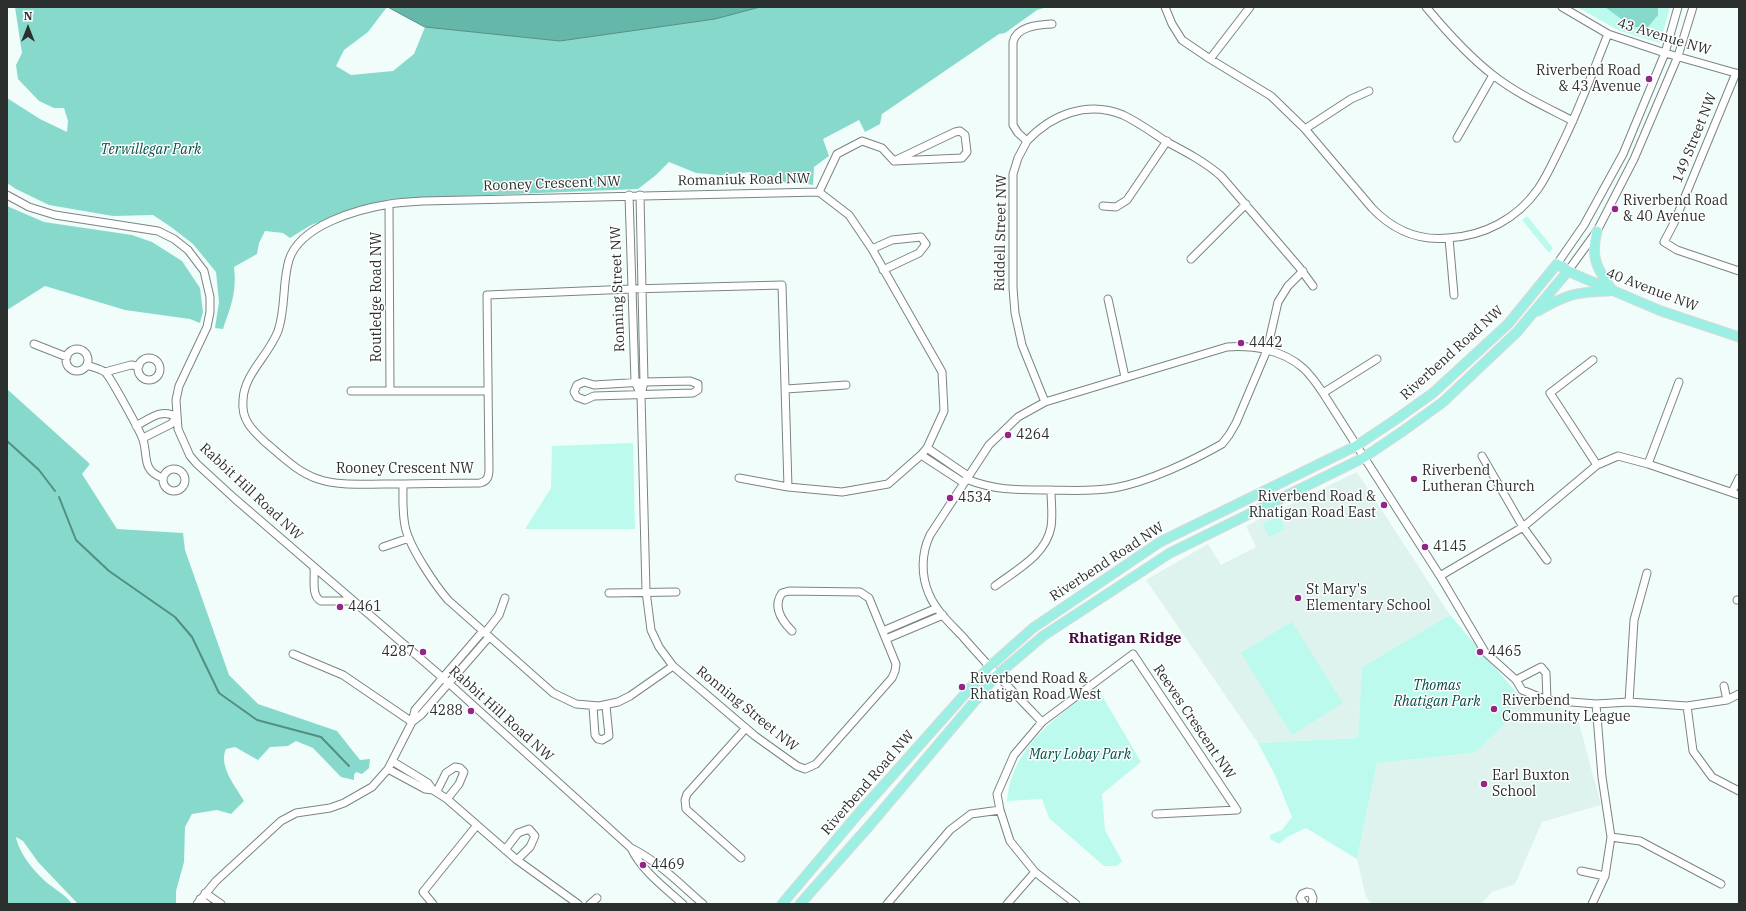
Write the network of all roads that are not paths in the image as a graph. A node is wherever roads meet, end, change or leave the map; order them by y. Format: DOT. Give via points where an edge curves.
graph roads {
  1 [pos="1165,7"];
  2 [pos="1250,7"];
  3 [pos="1426,7"];
  4 [pos="1562,7"];
  5 [pos="1678,7"];
  6 [pos="1693,7"];
  7 [pos="1052,24"];
  8 [pos="1608,34"];
  9 [pos="1665,53"];
  10 [pos="1678,56"];
  11 [pos="1210,59"];
  12 [pos="1737,73"];
  13 [pos="1493,75"];
  14 [pos="1369,91"];
  15 [pos="1573,121"];
  16 [pos="1305,129"];
  17 [pos="1457,138"];
  18 [pos="1167,141"];
  19 [pos="1027,142"];
  20 [pos="894,161"];
  21 [pos="819,192"];
  22 [pos="7,195"];
  23 [pos="629,195"];
  24 [pos="640,195"];
  25 [pos="389,204"];
  26 [pos="1246,204"];
  27 [pos="1103,206"];
  28 [pos="1597,231"];
  29 [pos="1449,238"];
  30 [pos="872,249"];
  31 [pos="1191,259"];
  32 [pos="1557,264"];
  33 [pos="883,270"];
  34 [pos="1303,271"];
  35 [pos="1568,271"];
  36 [pos="1739,271"];
  37 [pos="1313,286"];
  38 [pos="631,288"];
  39 [pos="640,288"];
  40 [pos="1613,291"];
  41 [pos="1454,295"];
  42 [pos="1108,299"];
  43 [pos="1533,314"];
  44 [pos="1739,337"];
  45 [pos="34,344"];
  46 [pos="1267,350"];
  47 [pos="67,357"];
  48 [pos="1377,359"];
  49 [pos="1593,360"];
  50 [pos="87,365"];
  51 [pos="138,366"];
  52 [pos="105,372"];
  53 [pos="1125,377"];
  54 [pos="635,382"];
  55 [pos="644,382"];
  56 [pos="1679,382"];
  57 [pos="846,385"];
  58 [pos="786,389"];
  59 [pos="351,391"];
  60 [pos="390,391"];
  61 [pos="488,391"];
  62 [pos="1323,393"];
  63 [pos="641,395"];
  64 [pos="1045,402"];
  65 [pos="177,418"];
  66 [pos="136,426"];
  67 [pos="143,438"];
  68 [pos="1356,446"];
  69 [pos="927,448"];
  70 [pos="921,455"];
  71 [pos="1482,456"];
  72 [pos="1363,458"];
  73 [pos="1648,464"];
  74 [pos="1597,465"];
  75 [pos="163,478"];
  76 [pos="739,478"];
  77 [pos="1739,478"];
  78 [pos="966,479"];
  79 [pos="402,484"];
  80 [pos="788,487"];
  81 [pos="1051,490"];
  82 [pos="1736,493"];
  83 [pos="1523,527"];
  84 [pos="409,538"];
  85 [pos="383,547"];
  86 [pos="1547,560"];
  87 [pos="314,568"];
  88 [pos="1647,573"];
  89 [pos="1440,576"];
  90 [pos="995,586"];
  91 [pos="646,591"];
  92 [pos="676,592"];
  93 [pos="609,593"];
  94 [pos="505,598"];
  95 [pos="352,601"];
  96 [pos="937,608"];
  97 [pos="943,615"];
  98 [pos="792,631"];
  99 [pos="883,631"];
  100 [pos="486,634"];
  101 [pos="886,639"];
  102 [pos="293,654"];
  103 [pos="673,666"];
  104 [pos="989,667"];
  105 [pos="996,676"];
  106 [pos="442,678"];
  107 [pos="1516,680"];
  108 [pos="449,684"];
  109 [pos="1724,686"];
  110 [pos="1739,694"];
  111 [pos="1547,700"];
  112 [pos="1727,700"];
  113 [pos="1629,702"];
  114 [pos="1596,704"];
  115 [pos="606,706"];
  116 [pos="1687,706"];
  117 [pos="593,707"];
  118 [pos="412,722"];
  119 [pos="1042,722"];
  120 [pos="746,728"];
  121 [pos="392,761"];
  122 [pos="388,769"];
  123 [pos="435,790"];
  124 [pos="1739,791"];
  125 [pos="447,799"];
  126 [pos="1000,810"];
  127 [pos="1156,814"];
  128 [pos="476,825"];
  129 [pos="1611,838"];
  130 [pos="631,848"];
  131 [pos="505,850"];
  132 [pos="740,858"];
  133 [pos="517,860"];
  134 [pos="1581,871"];
  135 [pos="1034,872"];
  136 [pos="1604,876"];
  137 [pos="1721,884"];
  138 [pos="205,893"];
  139 [pos="597,898"];
  140 [pos="198,902"];
  141 [pos="207,904"];
  142 [pos="221,904"];
  143 [pos="433,904"];
  144 [pos="578,904"];
  145 [pos="590,904"];
  146 [pos="683,904"];
  147 [pos="703,904"];
  148 [pos="782,904"];
  149 [pos="800,904"];
  150 [pos="887,904"];
  151 [pos="1007,904"];
  152 [pos="1076,904"];
  153 [pos="1304,904"];
  154 [pos="1312,904"];
  155 [pos="1592,904"];
  1 -- 11 [label="street" via="1182,40"];
  2 -- 11 [label="street"];
  3 -- 13 [label="street" via="1450,36"];
  4 -- 8 [label="street, 43 Avenue NW"];
  5 -- 9 [label="street, Riverbend Road NW"];
  6 -- 10 [label="street, Riverbend Road NW"];
  7 -- 19 [label="street" via="1022,30 1013,42 1013,125"];
  8 -- 9 [label="street, 43 Avenue NW"];
  8 -- 15 [label="street"];
  9 -- 10 [label="street, 43 Avenue NW"];
  9 -- 32 [label="street, Riverbend Road NW" via="1614,172 1584,225"];
  10 -- 12 [label="street, 43 Avenue NW"];
  10 -- 28 [label="street, Riverbend Road NW" via="1634,159"];
  11 -- 16 [label="street" via="1271,96"];
  12 -- 36 [label="street, 149 Street NW" via="1664,242 1677,250"];
  13 -- 15 [label="street" via="1533,101"];
  13 -- 17 [label="street"];
  14 -- 16 [label="street" via="1351,99"];
  15 -- 29 [label="street" via="1543,182 1526,204 1490,228 1468,236"];
  16 -- 29 [label="street" via="1384,220 1414,235"];
  18 -- 19 [label="street, Riddell Street NW" via="1111,111 1087,109 1063,114 1051,120"];
  18 -- 26 [label="street, Riddell Street NW" via="1215,170"];
  18 -- 27 [label="street" via="1127,200 1116,207"];
  19 -- 64 [label="street, Riddell Street NW" via="1013,174 1013,300 1022,345"];
  20 -- 20 [label="street" via="962,158 968,152 965,135 960,131 954,132"];
  20 -- 21 [label="street" via="882,148 862,141 838,154"];
  21 -- 24 [label="street, Romaniuk Road NW"];
  21 -- 30 [label="street, Romaniuk Road NW" via="849,215"];
  22 -- 65 [label="street, Rabbit Hill Road NW" via="29,207 55,215 158,231 174,238 195,257 204,271 208,285 210,312 205,332 179,386 176,400"];
  23 -- 24 [label="street, Rooney Crescent NW"];
  23 -- 25 [label="street, Rooney Crescent NW"];
  23 -- 38 [label="street, Ronning Street NW"];
  24 -- 39 [label="street, Ronning Street NW"];
  25 -- 60 [label="street, Routledge Road NW"];
  25 -- 79 [label="street, Rooney Crescent NW" via="352,213 318,227 296,244 287,270 278,330 269,350 246,386 243,408 246,422 252,430 289,463 308,475 343,483"];
  26 -- 31 [label="street"];
  26 -- 34 [label="street, Riddell Street NW"];
  28 -- 35 [label="street, Riverbend Road NW"];
  28 -- 40 [label="main road" via="1593,245 1596,263"];
  29 -- 41 [label="street"];
  30 -- 33 [label="street, Romaniuk Road NW"];
  30 -- 33 [label="street" via="892,240 921,237 926,244 920,253"];
  32 -- 35 [label="main road, 40 Avenue NW"];
  32 -- 68 [label="main road, Riverbend Road NW" via="1508,324 1433,393"];
  33 -- 69 [label="street, Romaniuk Road NW" via="942,372 944,411"];
  34 -- 37 [label="street, Riddell Street NW"];
  34 -- 46 [label="street" via="1283,292 1278,302"];
  35 -- 40 [label="main road, 40 Avenue NW"];
  35 -- 43 [label="main road, Riverbend Road NW"];
  38 -- 39 [label="street"];
  38 -- 54 [label="street, Ronning Street NW"];
  38 -- 61 [label="street, Rooney Crescent NW" via="488,295"];
  39 -- 55 [label="street, Ronning Street NW"];
  39 -- 58 [label="street" via="782,285"];
  40 -- 43 [label="main road" via="1572,294"];
  40 -- 44 [label="main road, 40 Avenue NW" via="1661,311"];
  42 -- 53 [label="street"];
  43 -- 72 [label="main road, Riverbend Road NW" via="1443,402"];
  45 -- 47 [label="street"];
  46 -- 53 [label="street" via="1246,346 1227,347"];
  46 -- 62 [label="street" via="1295,361"];
  46 -- 81 [label="street" via="1236,423 1222,444 1146,479 1125,485 1101,489"];
  47 -- 50 [label="street" via="67,364 75,371 83,370"];
  47 -- 50 [label="street" via="71,351 81,350 88,358"];
  48 -- 62 [label="street"];
  49 -- 74 [label="street" via="1550,394"];
  50 -- 52 [label="street"];
  51 -- 52 [label="street"];
  52 -- 66 [label="street"];
  53 -- 64 [label="street"];
  54 -- 55 [label="street"];
  54 -- 63 [label="street, Ronning Street NW"];
  54 -- 63 [label="street" via="594,385 584,382 577,385 574,392 577,398 585,400 594,396"];
  55 -- 63 [label="street, Ronning Street NW"];
  55 -- 63 [label="street" via="690,381 698,384 698,390 693,394"];
  56 -- 73 [label="street"];
  57 -- 58 [label="street"];
  58 -- 80 [label="street"];
  59 -- 60 [label="street"];
  60 -- 61 [label="street"];
  61 -- 79 [label="street, Rooney Crescent NW" via="489,469 486,480 480,483"];
  62 -- 68 [label="street"];
  63 -- 91 [label="street, Ronning Street NW"];
  64 -- 78 [label="street" via="1006,426 989,445"];
  65 -- 66 [label="street" via="169,413 163,413"];
  65 -- 67 [label="street"];
  65 -- 87 [label="street, Rabbit Hill Road NW" via="182,440 197,464"];
  66 -- 67 [label="street"];
  67 -- 75 [label="street" via="147,464 152,472"];
  68 -- 72 [label="street"];
  68 -- 104 [label="main road, Riverbend Road NW" via="1160,542 1033,628"];
  69 -- 70 [label="street, Romaniuk Road NW"];
  69 -- 78 [label="street"];
  70 -- 78 [label="street"];
  70 -- 80 [label="street, Romaniuk Road NW" via="888,484 842,492"];
  71 -- 83 [label="street"];
  72 -- 89 [label="street"];
  72 -- 105 [label="main road, Riverbend Road NW" via="1170,553 1043,636"];
  73 -- 74 [label="street" via="1618,456"];
  73 -- 82 [label="street"];
  74 -- 83 [label="street"];
  76 -- 80 [label="street, Romaniuk Road NW"];
  77 -- 82 [label="street"];
  78 -- 81 [label="street" via="1002,489"];
  78 -- 96 [label="street" via="934,529 924,550 926,585"];
  79 -- 84 [label="street" via="403,513"];
  81 -- 90 [label="street" via="1050,528 1044,545 1030,560"];
  83 -- 86 [label="street"];
  83 -- 89 [label="street"];
  84 -- 85 [label="street"];
  84 -- 100 [label="street" via="441,592"];
  87 -- 95 [label="street, Rabbit Hill Road NW"];
  87 -- 95 [label="street" via="317,599"];
  88 -- 113 [label="street" via="1634,620"];
  89 -- 107 [label="street" via="1485,652"];
  91 -- 92 [label="street"];
  91 -- 93 [label="street"];
  91 -- 103 [label="street, Ronning Street NW" via="651,630 659,647"];
  94 -- 100 [label="street" via="499,615"];
  95 -- 106 [label="street, Rabbit Hill Road NW"];
  96 -- 97 [label="street"];
  96 -- 99 [label="street"];
  97 -- 101 [label="street"];
  97 -- 104 [label="street"];
  98 -- 99 [label="street, Ronning Street NW" via="779,614 780,596 789,591 863,593 869,598"];
  99 -- 101 [label="street, Ronning Street NW"];
  100 -- 106 [label="street"];
  100 -- 108 [label="street"];
  100 -- 117 [label="street" via="560,697 576,704"];
  101 -- 120 [label="street, Ronning Street NW" via="896,664 894,675 812,767 805,769 798,766"];
  102 -- 118 [label="street" via="343,674"];
  103 -- 115 [label="street" via="630,696"];
  103 -- 120 [label="street, Ronning Street NW"];
  104 -- 105 [label="street"];
  104 -- 148 [label="main road, Riverbend Road NW"];
  105 -- 119 [label="street"];
  105 -- 149 [label="main road, Riverbend Road NW" via="870,826"];
  106 -- 108 [label="street, Rabbit Hill Road NW"];
  106 -- 118 [label="street" via="415,710"];
  107 -- 111 [label="street" via="1522,690"];
  107 -- 111 [label="street" via="1541,667 1546,673"];
  108 -- 118 [label="street"];
  108 -- 130 [label="street, Rabbit Hill Road NW"];
  109 -- 112 [label="street"];
  110 -- 112 [label="street"];
  111 -- 114 [label="street"];
  112 -- 116 [label="street"];
  113 -- 114 [label="street"];
  113 -- 116 [label="street"];
  114 -- 129 [label="street" via="1602,777"];
  115 -- 117 [label="street"];
  115 -- 117 [label="street" via="608,736 605,740 598,739 595,735"];
  116 -- 124 [label="street" via="1693,752 1712,777"];
  118 -- 121 [label="street"];
  119 -- 126 [label="street" via="1014,755 1003,778 997,794"];
  119 -- 127 [label="street, Reeves Crescent NW" via="1133,654 1237,810"];
  120 -- 132 [label="street" via="684,800 686,810"];
  121 -- 122 [label="street"];
  121 -- 123 [label="street"];
  122 -- 123 [label="street" via="425,789"];
  122 -- 138 [label="street" via="372,787 350,801 330,808 296,813 281,821"];
  123 -- 125 [label="street"];
  123 -- 125 [label="street" via="446,773 455,767 460,768 464,772 463,777"];
  125 -- 128 [label="street"];
  126 -- 135 [label="street" via="1010,841"];
  126 -- 150 [label="street" via="971,814 950,830"];
  128 -- 131 [label="street"];
  128 -- 143 [label="street" via="422,892"];
  129 -- 136 [label="street"];
  129 -- 137 [label="street" via="1640,841"];
  130 -- 146 [label="street, Rabbit Hill Road NW" via="636,859 648,873"];
  130 -- 147 [label="street, Rabbit Hill Road NW" via="668,873"];
  131 -- 133 [label="street"];
  131 -- 133 [label="street" via="518,833 529,829 535,836 530,847"];
  133 -- 144 [label="street"];
  134 -- 136 [label="street"];
  135 -- 151 [label="street"];
  135 -- 152 [label="street"];
  136 -- 155 [label="street"];
  138 -- 140 [label="street"];
  138 -- 142 [label="street"];
  139 -- 145 [label="street"];
  140 -- 141 [label="street"];
  153 -- 154 [label="street" via="1300,898 1307,892 1312,893"];
}
